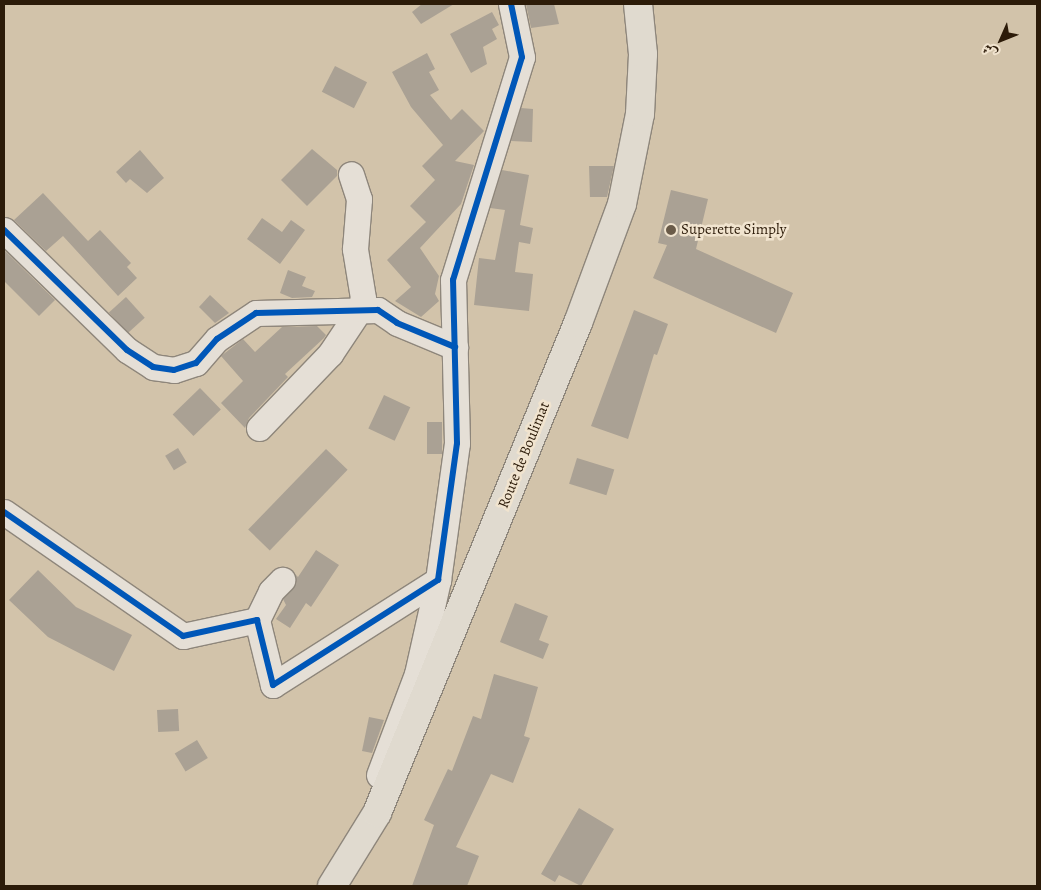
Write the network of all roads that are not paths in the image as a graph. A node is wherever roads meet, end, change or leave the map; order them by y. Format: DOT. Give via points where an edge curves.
graph roads {
  1 [pos="510,4"];
  2 [pos="638,4"];
  3 [pos="350,174"];
  4 [pos="4,230"];
  5 [pos="360,309"];
  6 [pos="455,347"];
  7 [pos="259,428"];
  8 [pos="4,512"];
  9 [pos="282,580"];
  10 [pos="438,580"];
  11 [pos="257,620"];
  12 [pos="377,813"];
  13 [pos="332,886"];
  1 -- 6 [label="street" via="522,57 454,280"];
  2 -- 12 [label="main road, Route de Boulimat" via="643,54 640,114 622,204 578,323"];
  3 -- 5 [label="street" via="358,199 355,248 363,298"];
  4 -- 5 [label="street" via="126,350 154,367 174,370 196,363 217,339 256,313"];
  5 -- 6 [label="street" via="378,310 397,323"];
  5 -- 7 [label="street" via="330,354"];
  6 -- 10 [label="street" via="457,443"];
  8 -- 11 [label="street" via="183,636"];
  9 -- 11 [label="street" via="271,591"];
  10 -- 11 [label="street" via="273,685"];
  10 -- 12 [label="street" via="417,674 372,792"];
  12 -- 13 [label="main road, Route de Boulimat"];
}
